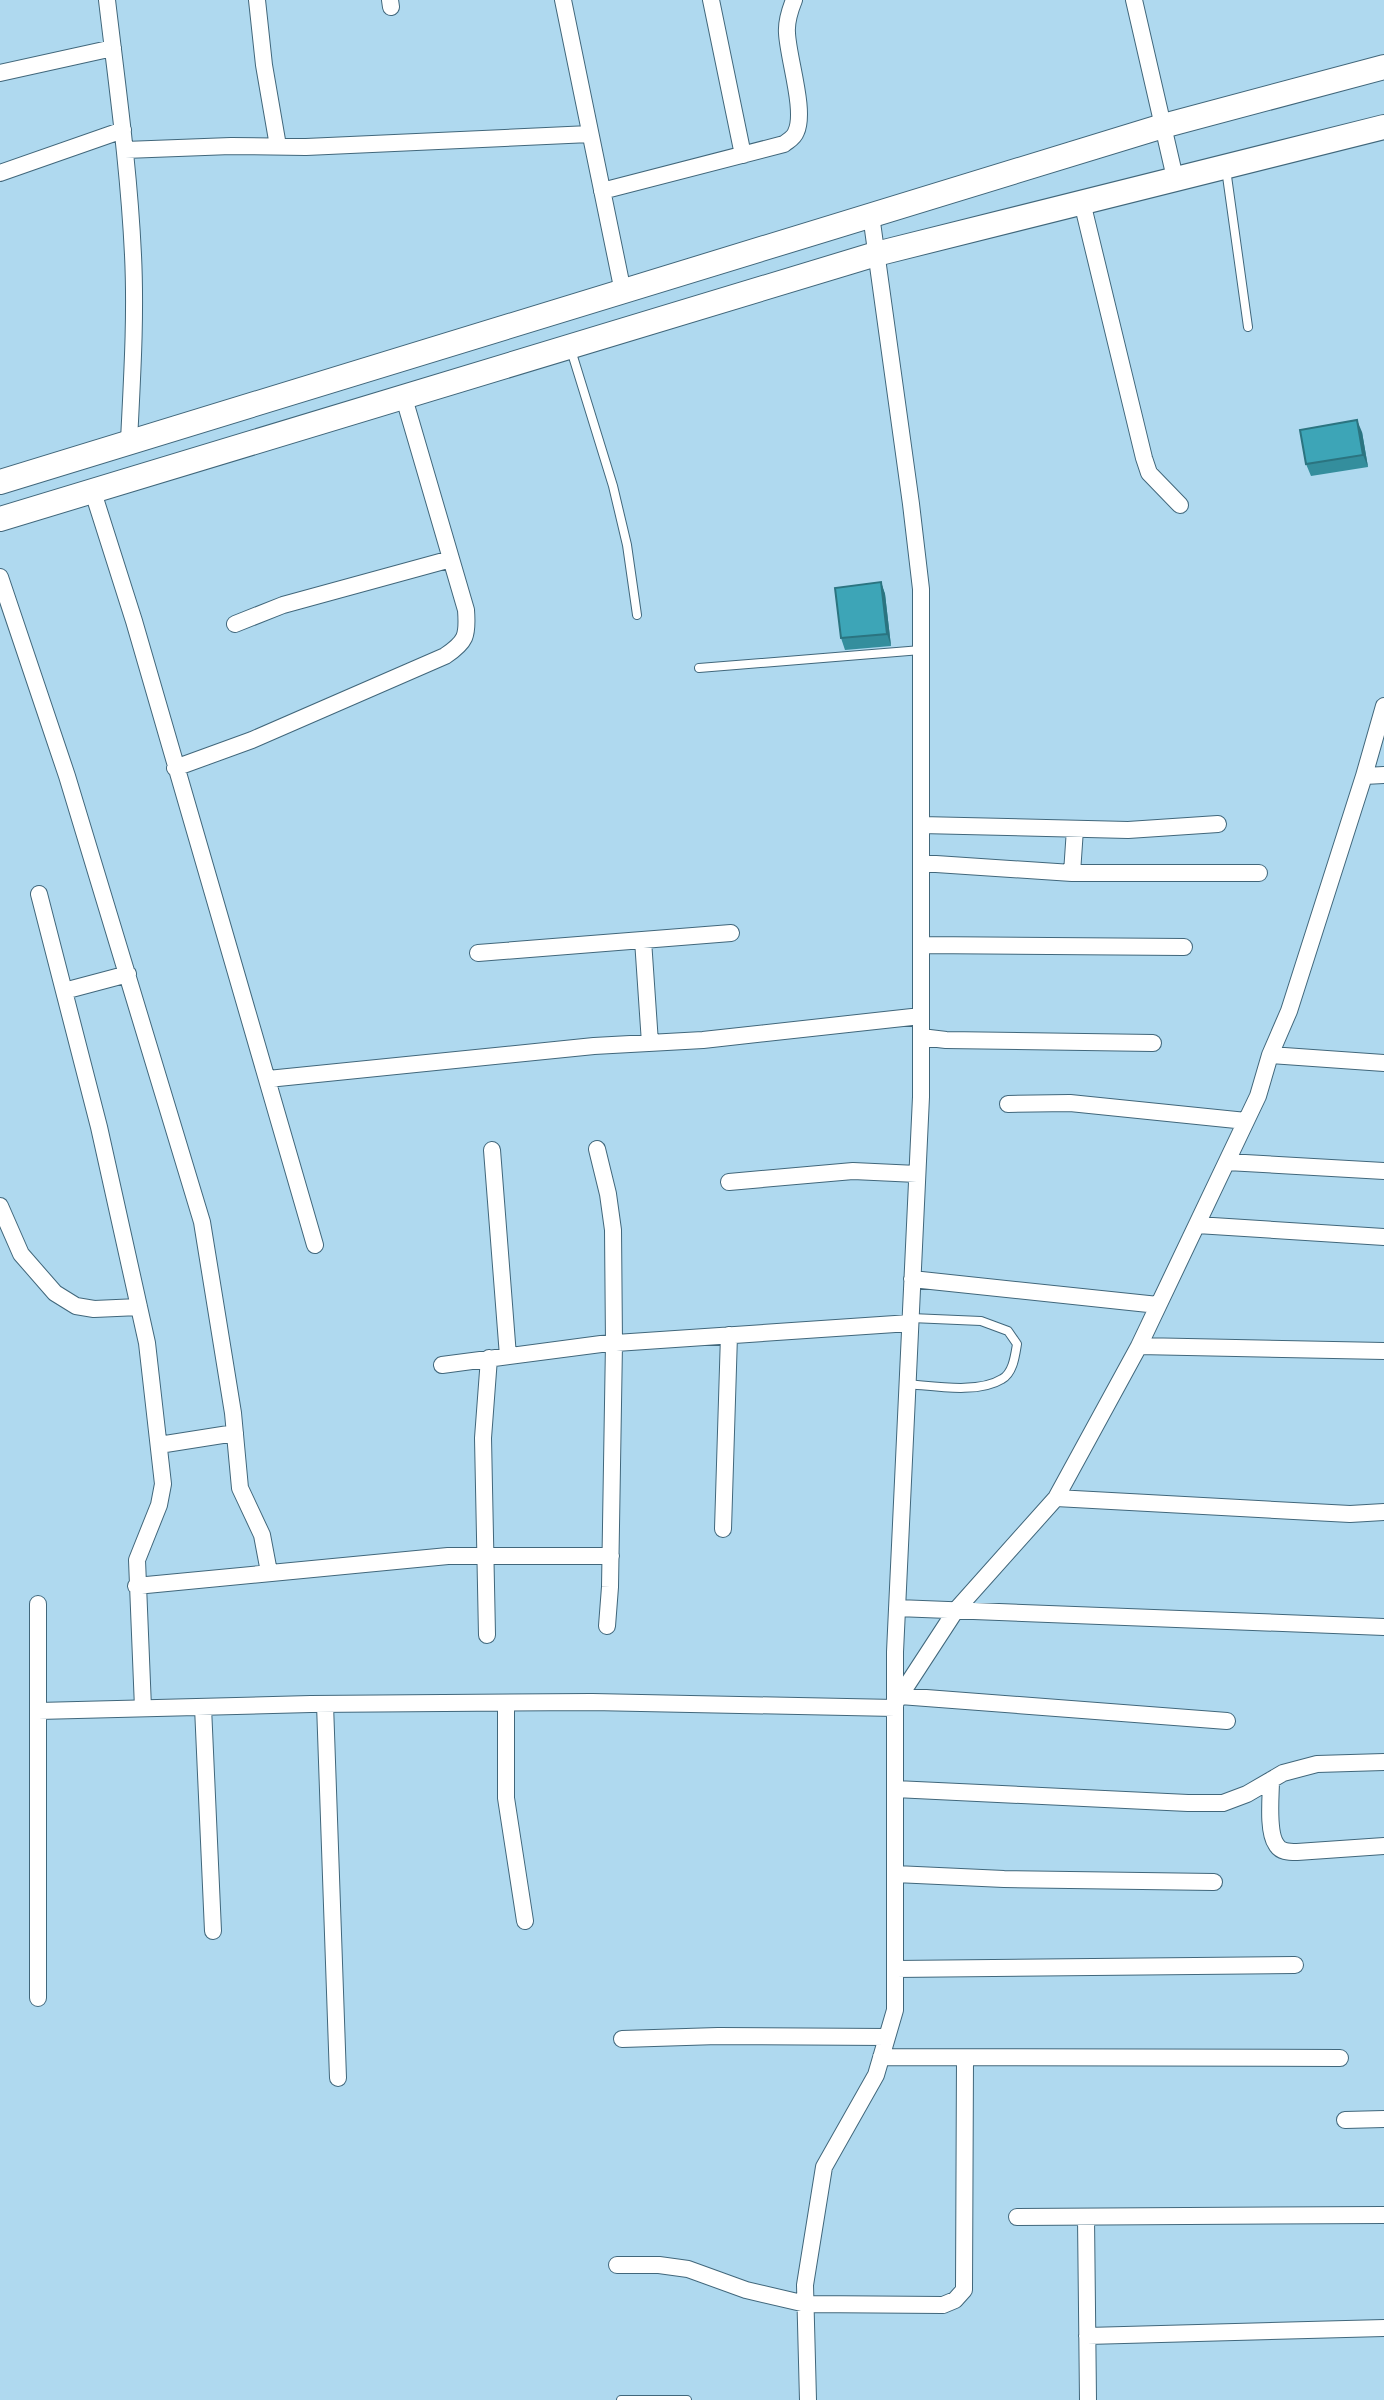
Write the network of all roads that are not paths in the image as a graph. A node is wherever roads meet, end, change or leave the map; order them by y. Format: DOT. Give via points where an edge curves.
graph roads {
  1 [pos="107,0"];
  2 [pos="257,0"];
  3 [pos="563,0"];
  4 [pos="711,0"];
  5 [pos="794,0"];
  6 [pos="1134,0"];
  7 [pos="113,48"];
  8 [pos="1384,67"];
  9 [pos="0,73"];
  10 [pos="1163,126"];
  11 [pos="1384,127"];
  12 [pos="123,130"];
  13 [pos="590,134"];
  14 [pos="278,146"];
  15 [pos="125,150"];
  16 [pos="743,155"];
  17 [pos="1225,166"];
  18 [pos="0,173"];
  19 [pos="1175,178"];
  20 [pos="602,191"];
  21 [pos="1082,202"];
  22 [pos="871,215"];
  23 [pos="876,254"];
  24 [pos="623,292"];
  25 [pos="1248,327"];
  26 [pos="570,347"];
  27 [pos="404,398"];
  28 [pos="129,441"];
  29 [pos="0,482"];
  30 [pos="93,492"];
  31 [pos="1180,505"];
  32 [pos="0,519"];
  33 [pos="451,559"];
  34 [pos="0,577"];
  35 [pos="637,615"];
  36 [pos="235,624"];
  37 [pos="921,650"];
  38 [pos="699,668"];
  39 [pos="1384,706"];
  40 [pos="175,768"];
  41 [pos="1384,775"];
  42 [pos="1364,776"];
  43 [pos="1218,824"];
  44 [pos="921,825"];
  45 [pos="1075,829"];
  46 [pos="921,863"];
  47 [pos="1072,873"];
  48 [pos="1259,873"];
  49 [pos="39,894"];
  50 [pos="731,933"];
  51 [pos="643,940"];
  52 [pos="921,946"];
  53 [pos="1184,947"];
  54 [pos="478,953"];
  55 [pos="128,974"];
  56 [pos="64,991"];
  57 [pos="921,1016"];
  58 [pos="921,1037"];
  59 [pos="650,1043"];
  60 [pos="1153,1043"];
  61 [pos="1270,1055"];
  62 [pos="1384,1063"];
  63 [pos="268,1079"];
  64 [pos="1008,1104"];
  65 [pos="1246,1121"];
  66 [pos="597,1149"];
  67 [pos="492,1150"];
  68 [pos="1227,1162"];
  69 [pos="1384,1171"];
  70 [pos="917,1174"];
  71 [pos="729,1182"];
  72 [pos="0,1206"];
  73 [pos="1197,1225"];
  74 [pos="1384,1237"];
  75 [pos="315,1245"];
  76 [pos="912,1279"];
  77 [pos="1158,1305"];
  78 [pos="139,1307"];
  79 [pos="910,1321"];
  80 [pos="729,1335"];
  81 [pos="614,1343"];
  82 [pos="1139,1346"];
  83 [pos="1384,1351"];
  84 [pos="508,1356"];
  85 [pos="489,1358"];
  86 [pos="442,1364"];
  87 [pos="907,1384"];
  88 [pos="235,1433"];
  89 [pos="159,1445"];
  90 [pos="1056,1497"];
  91 [pos="1384,1513"];
  92 [pos="723,1529"];
  93 [pos="486,1556"];
  94 [pos="611,1556"];
  95 [pos="269,1573"];
  96 [pos="136,1586"];
  97 [pos="38,1604"];
  98 [pos="897,1608"];
  99 [pos="956,1610"];
  100 [pos="607,1626"];
  101 [pos="1384,1627"];
  102 [pos="488,1635"];
  103 [pos="897,1702"];
  104 [pos="506,1703"];
  105 [pos="326,1704"];
  106 [pos="203,1707"];
  107 [pos="143,1708"];
  108 [pos="38,1711"];
  109 [pos="1227,1721"];
  110 [pos="1384,1762"];
  111 [pos="1271,1780"];
  112 [pos="895,1789"];
  113 [pos="1384,1846"];
  114 [pos="895,1874"];
  115 [pos="1214,1882"];
  116 [pos="525,1921"];
  117 [pos="213,1931"];
  118 [pos="1296,1965"];
  119 [pos="895,1969"];
  120 [pos="38,1998"];
  121 [pos="887,2037"];
  122 [pos="622,2039"];
  123 [pos="881,2057"];
  124 [pos="965,2058"];
  125 [pos="1340,2058"];
  126 [pos="338,2078"];
  127 [pos="1384,2119"];
  128 [pos="1345,2120"];
  129 [pos="1384,2215"];
  130 [pos="1017,2217"];
  131 [pos="1086,2218"];
  132 [pos="617,2265"];
  133 [pos="806,2304"];
  134 [pos="1384,2328"];
  135 [pos="1087,2336"];
  136 [pos="621,2400"];
  137 [pos="687,2400"];
  138 [pos="807,2400"];
  139 [pos="1088,2400"];
  1 -- 7 [label="street"];
  2 -- 14 [label="street"];
  3 -- 13 [label="street"];
  4 -- 16 [label="street"];
  5 -- 16 [label="street" via="786,31 798,130 784,144"];
  6 -- 10 [label="street"];
  7 -- 9 [label="street"];
  7 -- 12 [label="street"];
  8 -- 10 [label="main road"];
  10 -- 19 [label="street"];
  10 -- 22 [label="main road"];
  11 -- 17 [label="main road"];
  12 -- 15 [label="street"];
  12 -- 18 [label="street"];
  13 -- 14 [label="street"];
  13 -- 20 [label="street"];
  14 -- 15 [label="street"];
  15 -- 28 [label="street" via="135,328"];
  16 -- 20 [label="street"];
  17 -- 19 [label="main road"];
  17 -- 25 [label="lane"];
  19 -- 21 [label="main road"];
  20 -- 24 [label="street"];
  21 -- 23 [label="main road"];
  21 -- 31 [label="street" via="1144,458 1149,473"];
  22 -- 23 [label="street"];
  22 -- 24 [label="main road"];
  23 -- 26 [label="main road"];
  23 -- 37 [label="street" via="921,589"];
  24 -- 28 [label="main road"];
  26 -- 27 [label="main road"];
  26 -- 35 [label="lane" via="613,486"];
  27 -- 30 [label="main road"];
  27 -- 33 [label="street"];
  28 -- 29 [label="main road"];
  30 -- 32 [label="main road"];
  30 -- 40 [label="street"];
  33 -- 36 [label="street" via="283,605"];
  33 -- 40 [label="street" via="466,610 461,646 252,740"];
  34 -- 55 [label="street"];
  37 -- 38 [label="lane"];
  37 -- 44 [label="street"];
  39 -- 42 [label="street"];
  40 -- 63 [label="street"];
  41 -- 42 [label="street"];
  42 -- 61 [label="street" via="1289,1011"];
  43 -- 45 [label="street"];
  44 -- 45 [label="street"];
  44 -- 46 [label="street"];
  45 -- 47 [label="street"];
  46 -- 47 [label="street"];
  46 -- 52 [label="street"];
  47 -- 48 [label="street"];
  49 -- 56 [label="street"];
  50 -- 51 [label="street"];
  51 -- 54 [label="street"];
  51 -- 59 [label="street"];
  52 -- 53 [label="street"];
  52 -- 57 [label="street"];
  55 -- 56 [label="street"];
  55 -- 88 [label="street" via="202,1222"];
  56 -- 78 [label="street"];
  57 -- 58 [label="street"];
  57 -- 59 [label="street"];
  58 -- 60 [label="street"];
  58 -- 70 [label="street"];
  59 -- 63 [label="street"];
  61 -- 62 [label="street"];
  61 -- 65 [label="street"];
  63 -- 75 [label="street"];
  64 -- 65 [label="street" via="1070,1103"];
  65 -- 68 [label="street"];
  66 -- 81 [label="street" via="613,1230"];
  67 -- 84 [label="street"];
  68 -- 69 [label="street"];
  68 -- 73 [label="street"];
  70 -- 71 [label="street" via="853,1171"];
  70 -- 76 [label="street"];
  72 -- 78 [label="street" via="21,1254 55,1293 76,1306 94,1309"];
  73 -- 74 [label="street"];
  73 -- 77 [label="street"];
  76 -- 77 [label="street"];
  76 -- 79 [label="street"];
  77 -- 82 [label="street"];
  78 -- 89 [label="street"];
  79 -- 80 [label="street"];
  79 -- 87 [label="street"];
  79 -- 87 [label="lane" via="981,1321 1008,1331 1017,1344 1014,1363 1004,1378 985,1385"];
  80 -- 81 [label="street"];
  80 -- 92 [label="street"];
  81 -- 84 [label="street"];
  81 -- 94 [label="street"];
  82 -- 83 [label="street"];
  82 -- 90 [label="street"];
  84 -- 85 [label="street"];
  85 -- 86 [label="street"];
  85 -- 93 [label="street" via="483,1438"];
  87 -- 98 [label="street"];
  88 -- 89 [label="street"];
  88 -- 95 [label="street" via="240,1488 262,1535"];
  89 -- 96 [label="street" via="163,1484 137,1560"];
  90 -- 91 [label="street"];
  90 -- 99 [label="street"];
  93 -- 94 [label="street"];
  93 -- 95 [label="street"];
  93 -- 102 [label="street"];
  94 -- 100 [label="street"];
  95 -- 96 [label="street"];
  96 -- 107 [label="street"];
  97 -- 108 [label="street"];
  98 -- 99 [label="street"];
  98 -- 103 [label="street"];
  99 -- 101 [label="street"];
  99 -- 103 [label="street"];
  103 -- 104 [label="street"];
  103 -- 109 [label="street"];
  103 -- 112 [label="street"];
  104 -- 105 [label="street"];
  104 -- 116 [label="street" via="506,1798"];
  105 -- 106 [label="street"];
  105 -- 126 [label="street"];
  106 -- 107 [label="street"];
  106 -- 117 [label="street"];
  107 -- 108 [label="street"];
  108 -- 120 [label="street"];
  110 -- 111 [label="street" via="1317,1764"];
  111 -- 112 [label="street" via="1223,1803"];
  111 -- 113 [label="street" via="1272,1830 1275,1844 1283,1851"];
  112 -- 114 [label="street"];
  114 -- 115 [label="street"];
  114 -- 119 [label="street"];
  118 -- 119 [label="street"];
  119 -- 121 [label="street" via="895,2011"];
  121 -- 122 [label="street"];
  121 -- 123 [label="street"];
  123 -- 124 [label="street"];
  123 -- 133 [label="street" via="876,2075 824,2167"];
  124 -- 125 [label="street"];
  124 -- 133 [label="street" via="964,2290 943,2305"];
  127 -- 128 [label="street"];
  129 -- 131 [label="street"];
  130 -- 131 [label="street"];
  131 -- 135 [label="street"];
  132 -- 133 [label="street" via="688,2269"];
  133 -- 138 [label="street"];
  134 -- 135 [label="street"];
  135 -- 139 [label="street"];
  136 -- 137 [label="lane"];
}
